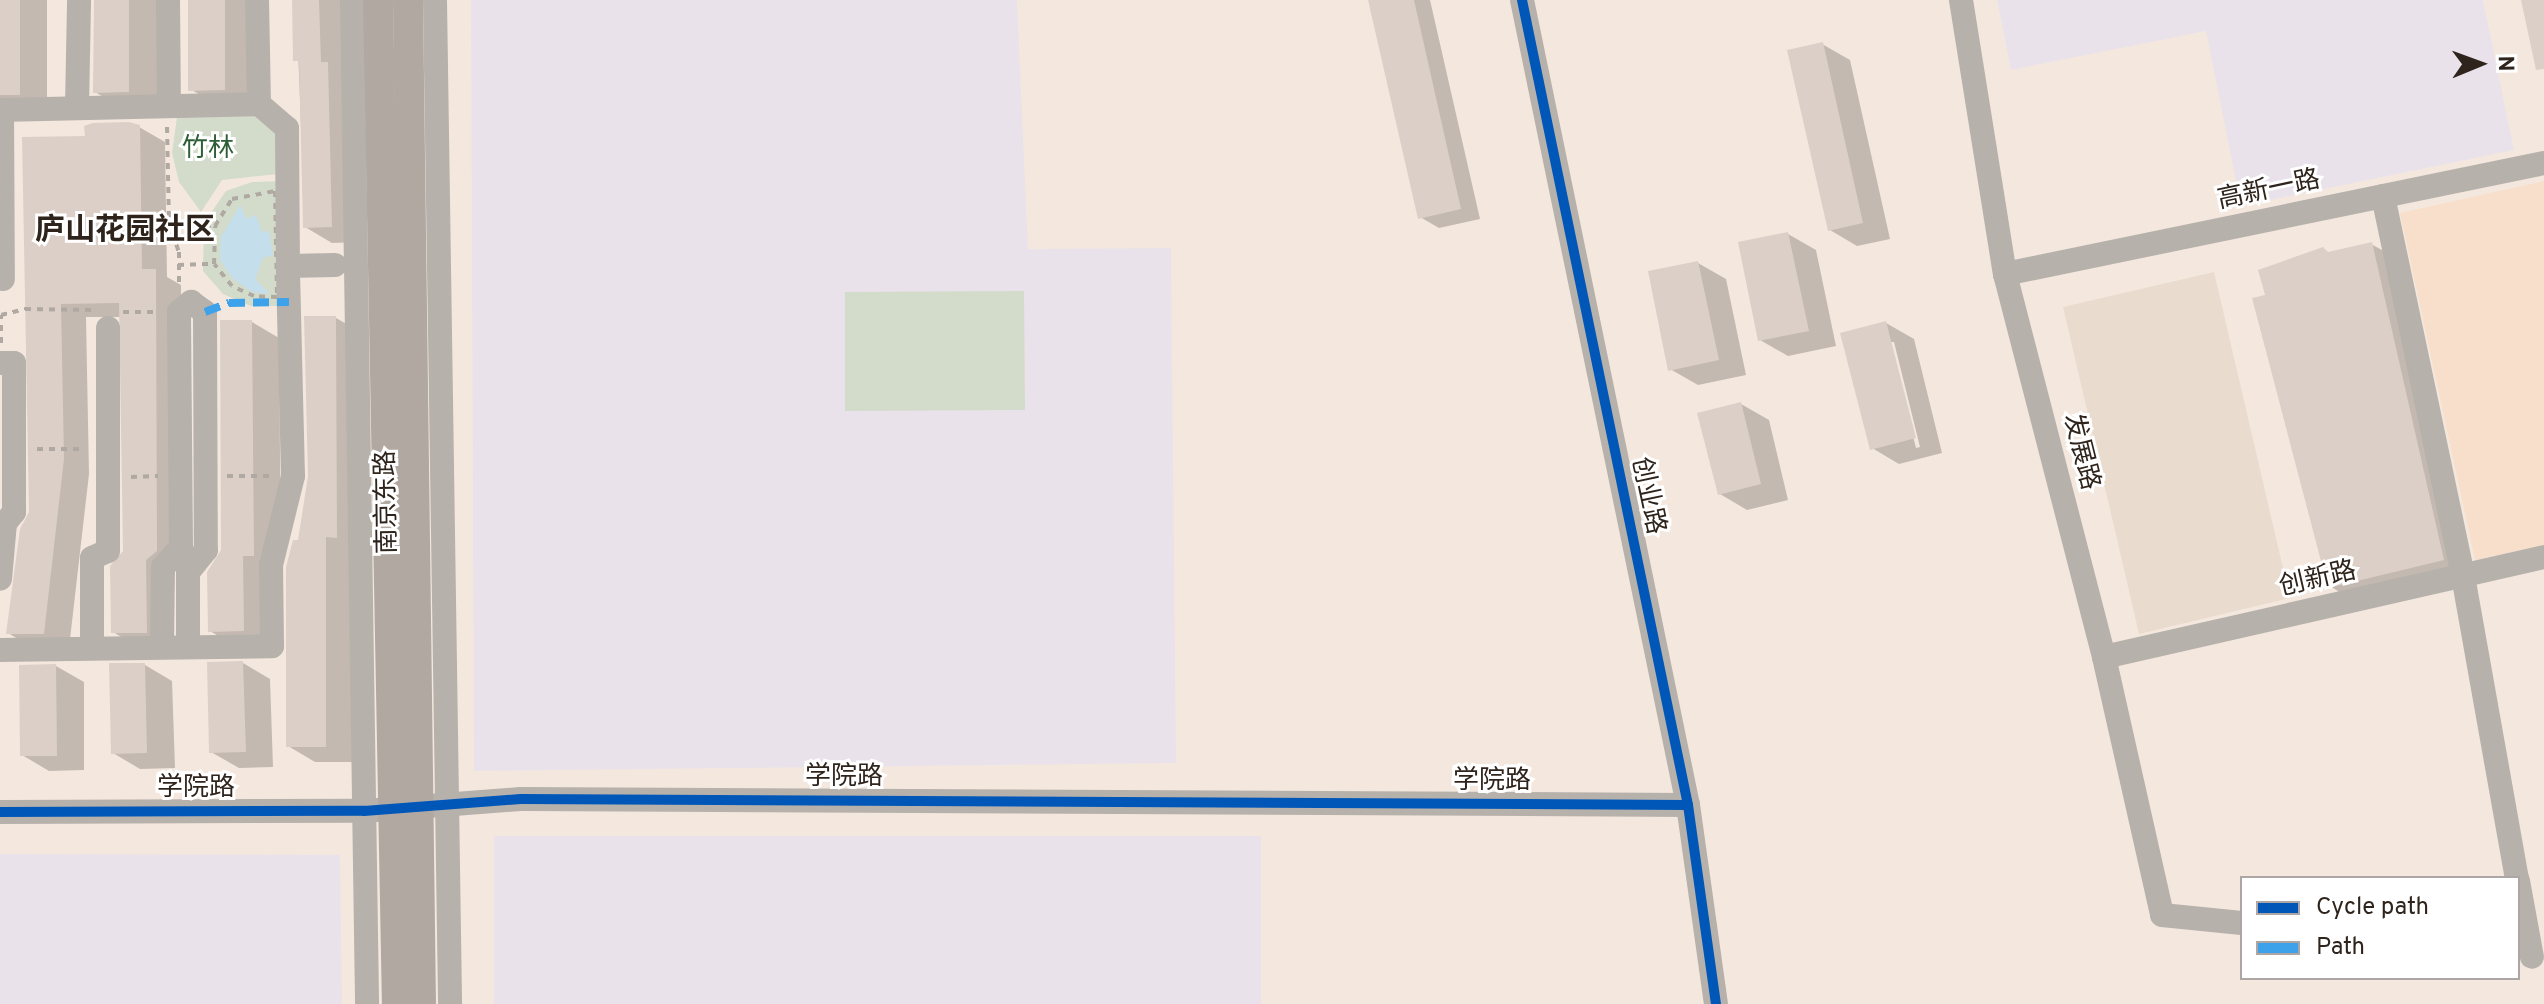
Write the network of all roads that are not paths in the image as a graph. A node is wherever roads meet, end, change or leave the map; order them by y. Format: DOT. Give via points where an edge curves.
graph roads {
  1 [pos="79,0"];
  2 [pos="168,0"];
  3 [pos="257,0"];
  4 [pos="352,0"];
  5 [pos="378,0"];
  6 [pos="408,0"];
  7 [pos="435,0"];
  8 [pos="1522,0"];
  9 [pos="1961,0"];
  10 [pos="259,104"];
  11 [pos="169,106"];
  12 [pos="77,108"];
  13 [pos="1,110"];
  14 [pos="2544,163"];
  15 [pos="2383,196"];
  16 [pos="335,265"];
  17 [pos="288,266"];
  18 [pos="2005,274"];
  19 [pos="3,279"];
  20 [pos="115,320"];
  21 [pos="7,363"];
  22 [pos="2544,557"];
  23 [pos="2463,576"];
  24 [pos="0,579"];
  25 [pos="162,647"];
  26 [pos="188,647"];
  27 [pos="92,648"];
  28 [pos="0,650"];
  29 [pos="2104,657"];
  30 [pos="1688,805"];
  31 [pos="406,808"];
  32 [pos="0,812"];
  33 [pos="2517,876"];
  34 [pos="2520,892"];
  35 [pos="2240,923"];
  36 [pos="2531,958"];
  37 [pos="367,1004"];
  38 [pos="397,1004"];
  39 [pos="421,1004"];
  40 [pos="450,1004"];
  41 [pos="1716,1004"];
  1 -- 12 [label="street"];
  2 -- 11 [label="street"];
  3 -- 10 [label="street"];
  4 -- 31 [label="street"];
  5 -- 31 [label="main road, 南京东路"];
  6 -- 31 [label="main road, 南京东路"];
  7 -- 31 [label="street"];
  8 -- 30 [label="street, 创业路"];
  9 -- 18 [label="street, 发展路"];
  10 -- 11 [label="street"];
  10 -- 17 [label="street" via="287,128"];
  11 -- 12 [label="street"];
  12 -- 13 [label="street"];
  13 -- 19 [label="street"];
  14 -- 15 [label="street, 高新一路"];
  15 -- 18 [label="street, 高新一路"];
  15 -- 23 [label="street"];
  16 -- 17 [label="street"];
  17 -- 26 [label="street" via="293,476 271,565 272,646"];
  18 -- 29 [label="street, 发展路"];
  20 -- 27 [label="street" via="108,551 92,558"];
  21 -- 24 [label="street" via="14,512 5,523"];
  22 -- 23 [label="street, 创新路"];
  23 -- 29 [label="street, 创新路"];
  23 -- 33 [label="street"];
  25 -- 26 [label="street"];
  25 -- 26 [label="street" via="163,567 181,547 179,312 191,302 205,312 206,550 188,572"];
  25 -- 27 [label="street"];
  27 -- 28 [label="street"];
  29 -- 35 [label="street, 发展路" via="2162,915"];
  30 -- 31 [label="street, 学院路" via="537,799"];
  30 -- 41 [label="street, 创业路"];
  31 -- 32 [label="street, 学院路"];
  31 -- 37 [label="street"];
  31 -- 38 [label="main road, 南京东路"];
  31 -- 39 [label="main road, 南京东路"];
  31 -- 40 [label="street"];
  34 -- 36 [label="street"];
}
